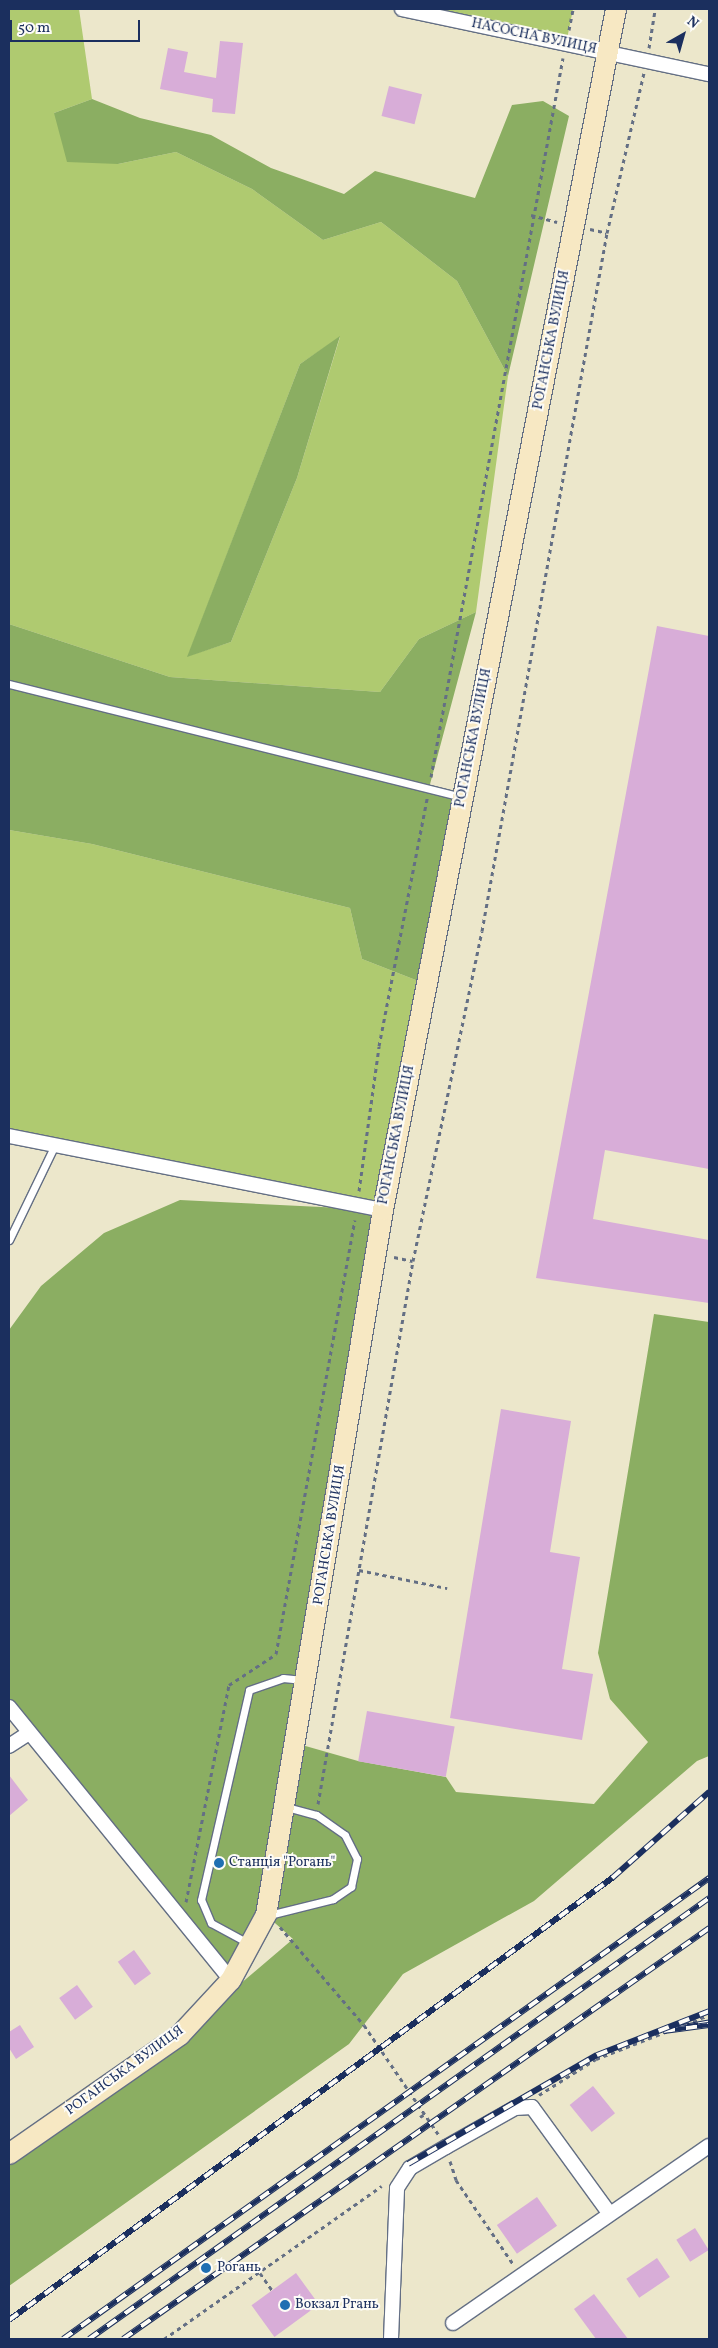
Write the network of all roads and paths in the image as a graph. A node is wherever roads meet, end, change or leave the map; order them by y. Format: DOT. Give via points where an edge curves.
graph roads {
  1 [pos="402,9"];
  2 [pos="573,9"];
  3 [pos="616,9"];
  4 [pos="655,9"];
  5 [pos="566,44"];
  6 [pos="608,53"];
  7 [pos="647,61"];
  8 [pos="709,74"];
  9 [pos="9,684"];
  10 [pos="429,788"];
  11 [pos="463,797"];
  12 [pos="9,1136"];
  13 [pos="55,1145"];
  14 [pos="358,1206"];
  15 [pos="382,1210"];
  16 [pos="9,1240"];
  17 [pos="359,1570"];
  18 [pos="448,1588"];
  19 [pos="306,1680"];
  20 [pos="9,1707"];
  21 [pos="29,1733"];
  22 [pos="9,1746"];
  23 [pos="284,1806"];
  24 [pos="316,1815"];
  25 [pos="266,1915"];
  26 [pos="183,1921"];
  27 [pos="250,1945"];
  28 [pos="231,1980"];
  29 [pos="709,2017"];
  30 [pos="524,2105"];
  31 [pos="425,2114"];
  32 [pos="420,2117"];
  33 [pos="709,2146"];
  34 [pos="446,2147"];
  35 [pos="9,2154"];
  36 [pos="406,2172"];
  37 [pos="609,2213"];
  38 [pos="260,2273"];
  39 [pos="520,2275"];
  40 [pos="272,2290"];
  41 [pos="452,2323"];
  42 [pos="164,2339"];
  43 [pos="391,2339"];
  1 -- 5 [label="street, НАСОСНА ВУЛИЦЯ"];
  2 -- 5 [label="path"];
  3 -- 6 [label="main road, РОГАНСЬКА ВУЛИЦЯ"];
  4 -- 7 [label="path"];
  5 -- 6 [label="street, НАСОСНА ВУЛИЦЯ"];
  5 -- 10 [label="path"];
  6 -- 7 [label="street, НАСОСНА ВУЛИЦЯ"];
  6 -- 11 [label="main road, РОГАНСЬКА ВУЛИЦЯ"];
  7 -- 8 [label="street, НАСОСНА ВУЛИЦЯ"];
  7 -- 17 [label="path" via="607,233 482,931 413,1261"];
  9 -- 10 [label="lane"];
  10 -- 11 [label="lane"];
  10 -- 14 [label="path" via="379,1046"];
  11 -- 15 [label="main road, РОГАНСЬКА ВУЛИЦЯ"];
  12 -- 13 [label="street"];
  13 -- 14 [label="street"];
  13 -- 16 [label="lane"];
  14 -- 15 [label="street"];
  14 -- 26 [label="path" via="276,1654 229,1684"];
  15 -- 19 [label="main road, РОГАНСЬКА ВУЛИЦЯ"];
  17 -- 18 [label="path"];
  17 -- 24 [label="path"];
  19 -- 23 [label="main road, РОГАНСЬКА ВУЛИЦЯ"];
  19 -- 27 [label="lane" via="283,1678 249,1690 201,1900 211,1923"];
  20 -- 21 [label="street"];
  21 -- 22 [label="street"];
  21 -- 26 [label="street"];
  23 -- 24 [label="lane"];
  23 -- 25 [label="main road, РОГАНСЬКА ВУЛИЦЯ"];
  24 -- 25 [label="lane" via="345,1835 357,1859 351,1887 333,1900 300,1911"];
  25 -- 27 [label="main road, РОГАНСЬКА ВУЛИЦЯ"];
  25 -- 31 [label="path" via="293,1939 364,2025"];
  26 -- 28 [label="street"];
  27 -- 28 [label="main road, РОГАНСЬКА ВУЛИЦЯ"];
  28 -- 35 [label="main road, РОГАНСЬКА ВУЛИЦЯ" via="180,2035"];
  29 -- 30 [label="path" via="701,2017 596,2059"];
  30 -- 34 [label="street"];
  30 -- 37 [label="street" via="532,2108"];
  31 -- 32 [label="path"];
  31 -- 34 [label="path"];
  33 -- 37 [label="street"];
  34 -- 36 [label="street"];
  34 -- 39 [label="path" via="456,2180"];
  36 -- 38 [label="path"];
  36 -- 43 [label="street" via="397,2188 394,2210"];
  37 -- 39 [label="street"];
  38 -- 40 [label="path"];
  38 -- 42 [label="path"];
  39 -- 41 [label="street"];
}
